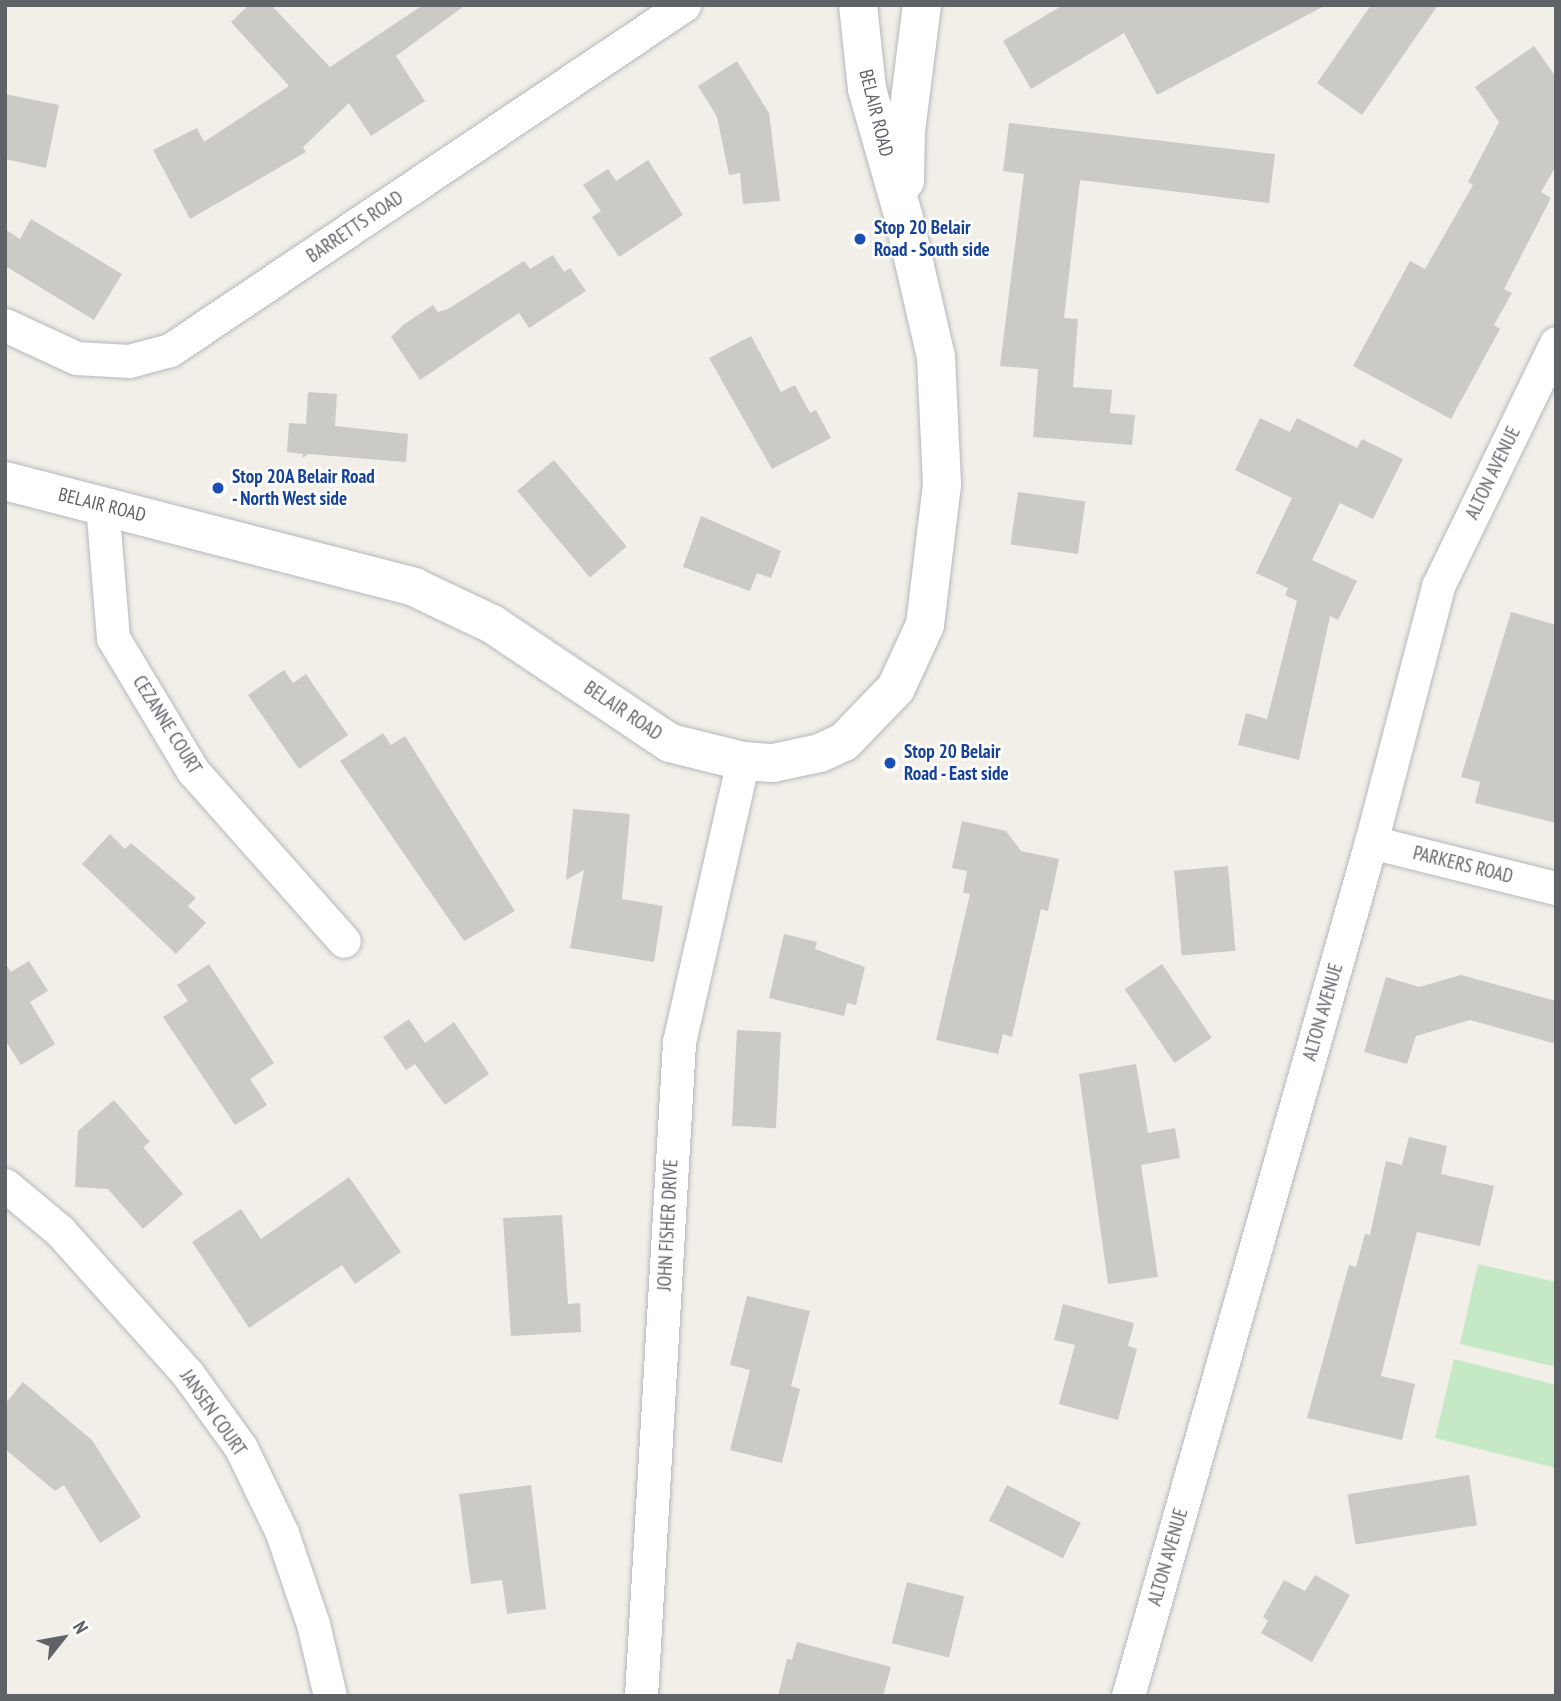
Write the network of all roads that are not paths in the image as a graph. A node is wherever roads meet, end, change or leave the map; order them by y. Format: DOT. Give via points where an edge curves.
graph roads {
  1 [pos="684,5"];
  2 [pos="858,5"];
  3 [pos="922,5"];
  4 [pos="904,218"];
  5 [pos="5,326"];
  6 [pos="1556,343"];
  7 [pos="5,481"];
  8 [pos="102,504"];
  9 [pos="743,761"];
  10 [pos="1371,842"];
  11 [pos="1556,888"];
  12 [pos="344,941"];
  13 [pos="5,1185"];
  14 [pos="330,1696"];
  15 [pos="641,1696"];
  16 [pos="1128,1696"];
  1 -- 5 [label="street, BARRETTS ROAD" via="170,350 129,361 76,358"];
  2 -- 4 [label="main road, BELAIR ROAD" via="867,89"];
  3 -- 4 [label="main road, BELAIR ROAD" via="906,131"];
  4 -- 9 [label="main road, BELAIR ROAD" via="936,357 943,484 925,625 896,688 844,742 821,754 785,761"];
  6 -- 10 [label="street, ALTON AVENUE" via="1438,586"];
  7 -- 8 [label="main road, BELAIR ROAD"];
  8 -- 9 [label="main road, BELAIR ROAD" via="414,587 492,624 670,743"];
  8 -- 12 [label="street, CEZANNE COURT" via="113,638 193,771"];
  9 -- 15 [label="street, JOHN FISHER DRIVE" via="679,1042"];
  10 -- 11 [label="street, PARKERS ROAD"];
  10 -- 16 [label="street, ALTON AVENUE"];
  13 -- 14 [label="street, JANSEN COURT" via="60,1231 115,1292 187,1374 241,1448 282,1533 313,1624"];
}
